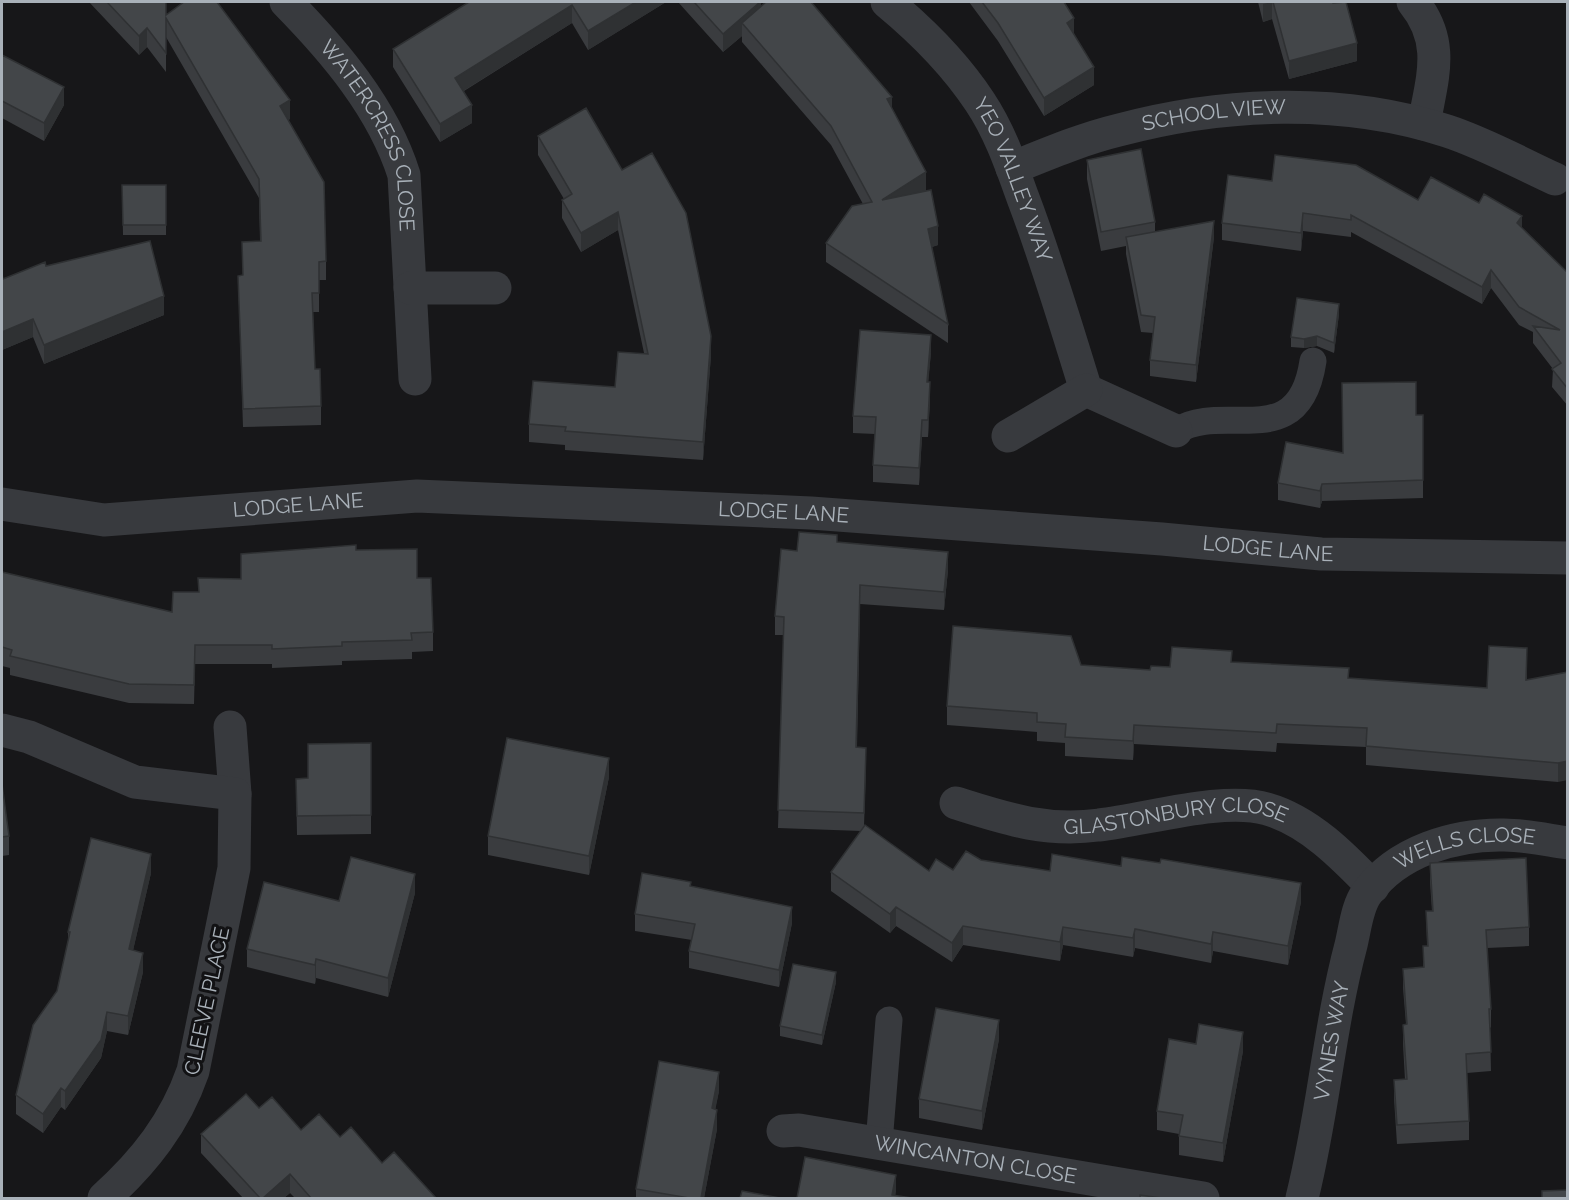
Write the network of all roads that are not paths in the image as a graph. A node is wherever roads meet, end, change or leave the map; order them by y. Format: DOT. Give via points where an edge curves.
graph roads {
  1 [pos="286,2"];
  2 [pos="887,2"];
  3 [pos="1413,2"];
  4 [pos="1424,124"];
  5 [pos="1012,168"];
  6 [pos="1555,179"];
  7 [pos="410,288"];
  8 [pos="495,288"];
  9 [pos="1313,361"];
  10 [pos="415,379"];
  11 [pos="1086,390"];
  12 [pos="1176,431"];
  13 [pos="1008,436"];
  14 [pos="2,504"];
  15 [pos="1568,558"];
  16 [pos="230,727"];
  17 [pos="2,730"];
  18 [pos="235,794"];
  19 [pos="956,803"];
  20 [pos="1568,843"];
  21 [pos="1373,886"];
  22 [pos="889,1020"];
  23 [pos="783,1131"];
  24 [pos="879,1143"];
  25 [pos="118,1194"];
  26 [pos="1203,1198"];
  27 [pos="1302,1198"];
  1 -- 7 [label="street, WATERCRESS CLOSE" via="374,109 397,152 404,175"];
  2 -- 5 [label="street, YEO VALLEY WAY" via="960,75 989,116"];
  3 -- 4 [label="street" via="1427,20 1434,45 1434,69"];
  4 -- 5 [label="street, SCHOOL VIEW" via="1318,108 1190,114 1117,130"];
  4 -- 6 [label="street, SCHOOL VIEW" via="1480,144"];
  5 -- 11 [label="street, YEO VALLEY WAY" via="1045,256"];
  7 -- 8 [label="street"];
  7 -- 10 [label="street, WATERCRESS CLOSE"];
  9 -- 12 [label="lane" via="1304,393 1281,414 1260,421 1189,423"];
  11 -- 12 [label="street"];
  11 -- 13 [label="street"];
  14 -- 15 [label="street, LODGE LANE" via="104,520 417,496 823,514 1321,554"];
  16 -- 18 [label="street, CLEEVE PLACE"];
  17 -- 18 [label="street" via="29,737 135,782"];
  18 -- 25 [label="street, CLEEVE PLACE" via="234,868 193,1071 184,1098 158,1142"];
  19 -- 21 [label="street, GLASTONBURY CLOSE" via="1025,825 1071,827 1225,806 1265,808 1308,829"];
  20 -- 21 [label="street, WELLS CLOSE" via="1506,835 1464,839 1407,858"];
  21 -- 27 [label="street, VYNES WAY" via="1361,906 1344,971"];
  22 -- 24 [label="lane"];
  23 -- 24 [label="street, WINCANTON CLOSE"];
  24 -- 26 [label="street, WINCANTON CLOSE"];
}
